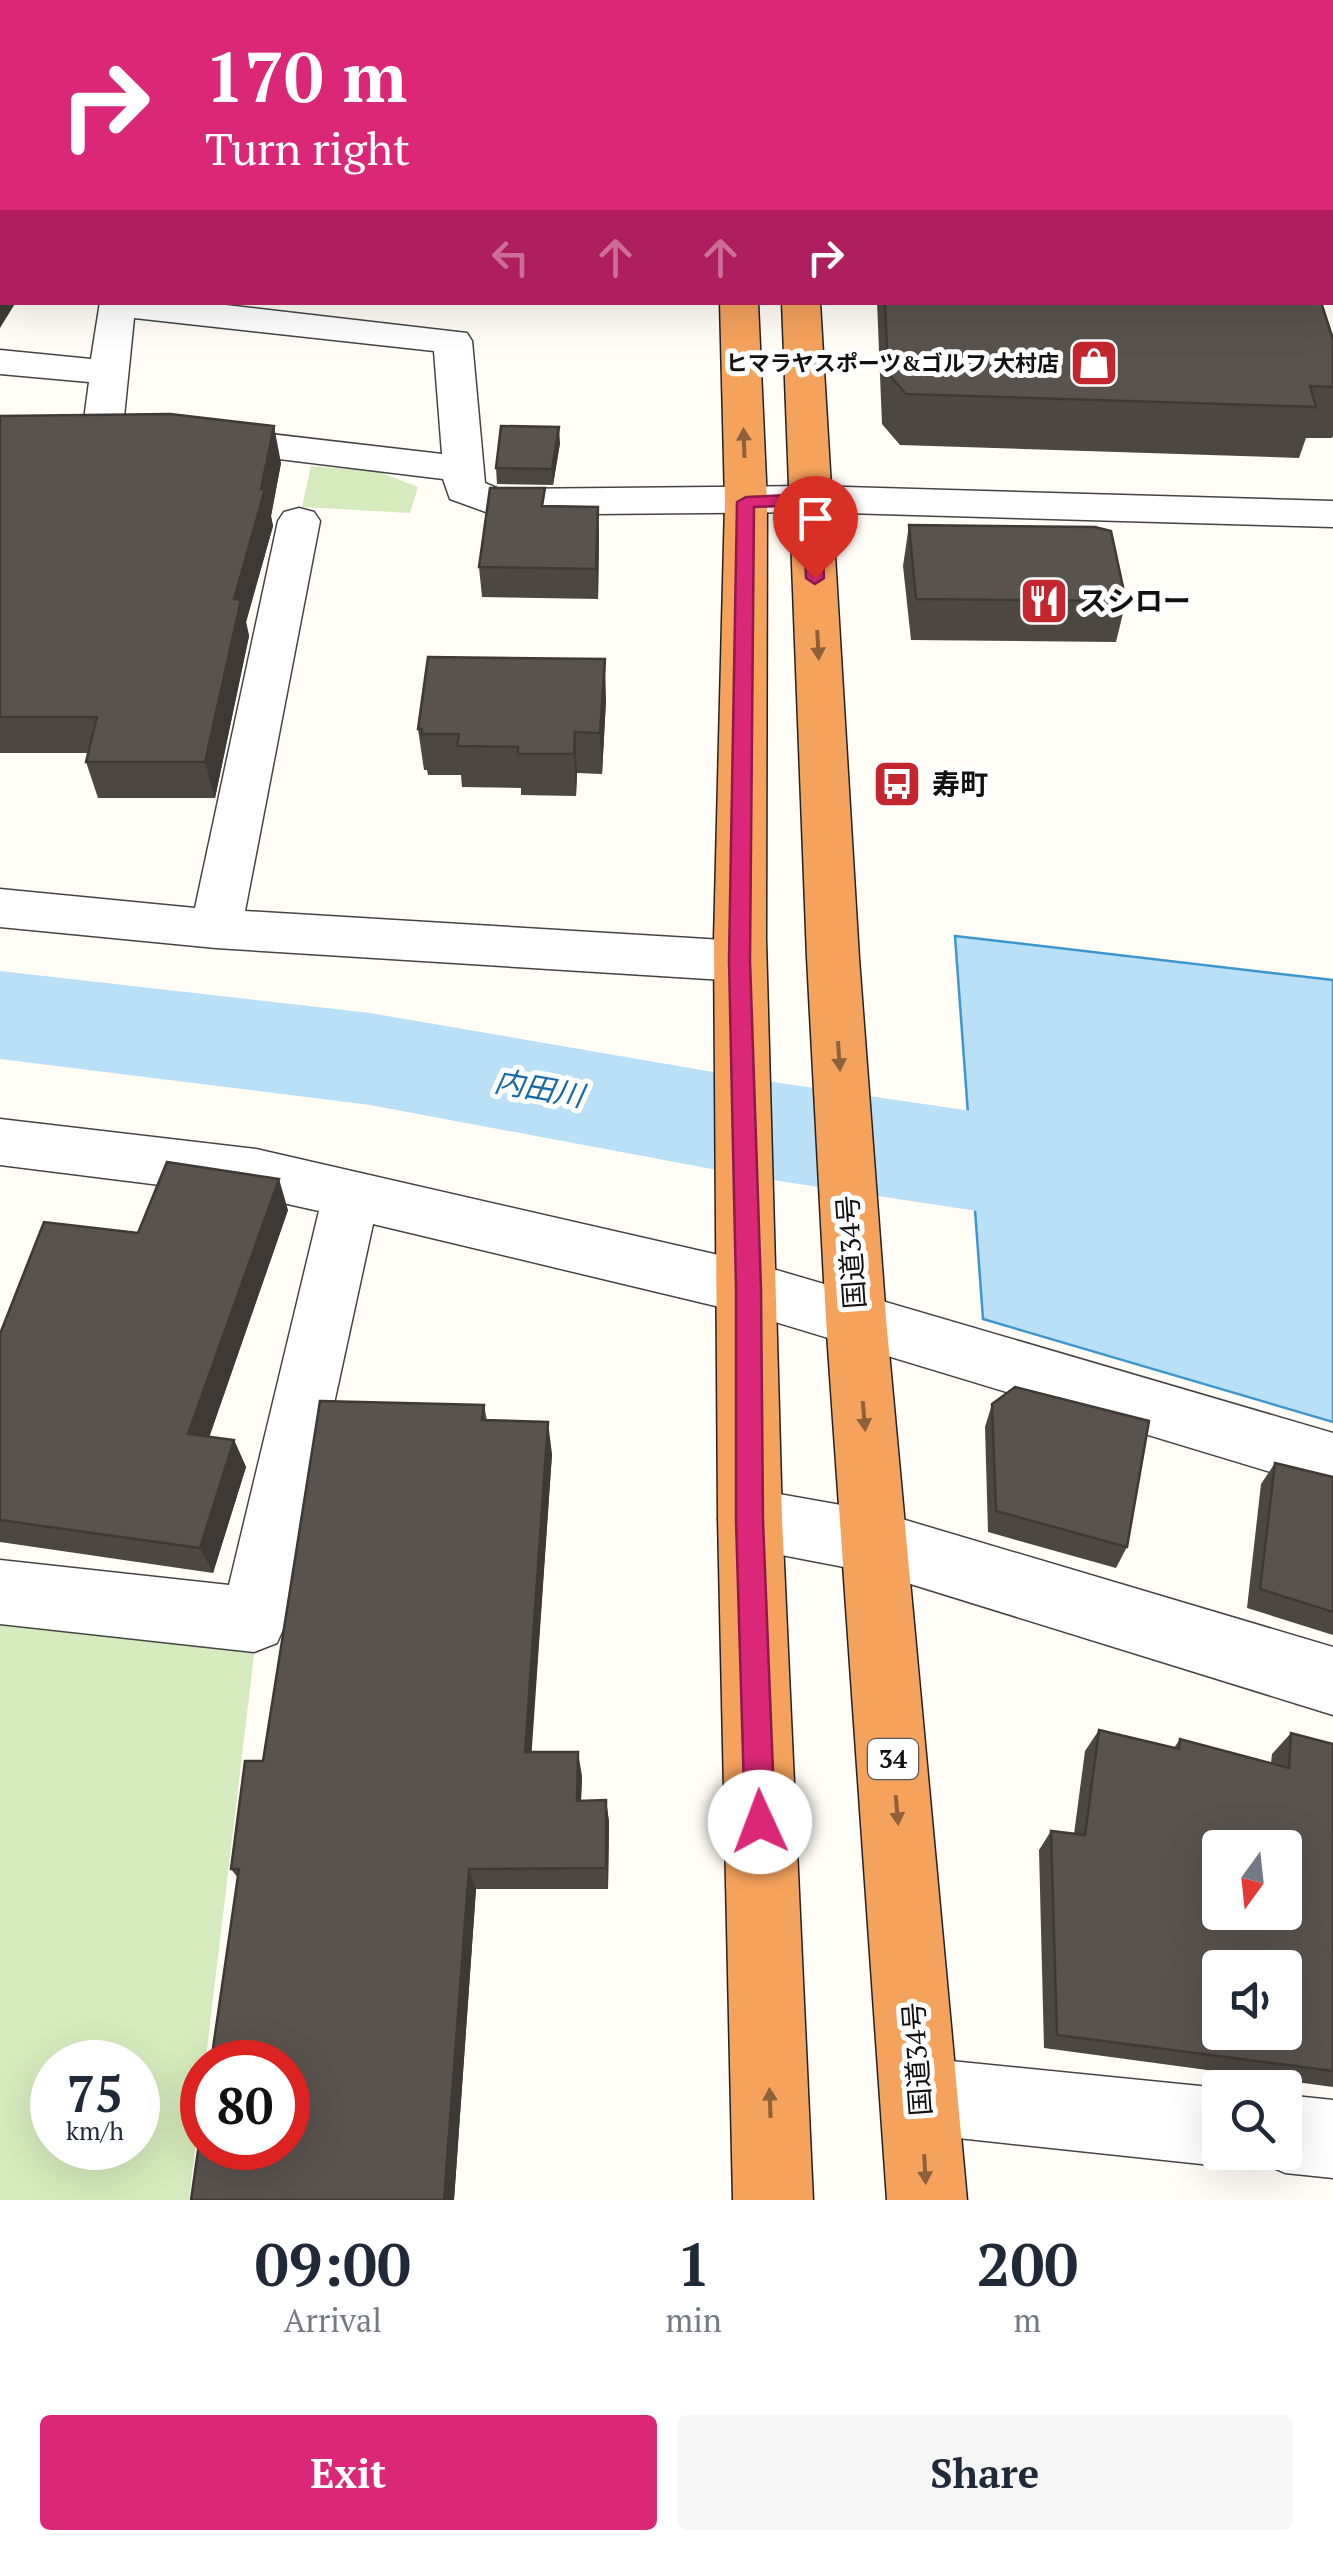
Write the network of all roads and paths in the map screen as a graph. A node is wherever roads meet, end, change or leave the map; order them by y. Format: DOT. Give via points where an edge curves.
graph roads {
  1 [pos="739,305"];
  2 [pos="801,305"];
  3 [pos="290,312"];
  4 [pos="0,362"];
  5 [pos="110,372"];
  6 [pos="461,468"];
  7 [pos="812,499"];
  8 [pos="746,502"];
  9 [pos="1333,514"];
  10 [pos="299,521"];
  11 [pos="0,908"];
  12 [pos="216,929"];
  13 [pos="740,960"];
  14 [pos="0,1142"];
  15 [pos="351,1195"];
  16 [pos="748,1288"];
  17 [pos="856,1319"];
  18 [pos="1333,1462"];
  19 [pos="750,1520"];
  20 [pos="874,1542"];
  21 [pos="0,1592"];
  22 [pos="1333,1681"];
  23 [pos="920,2096"];
  24 [pos="1202,2125"];
  25 [pos="1302,2136"];
  26 [pos="1333,2139"];
  27 [pos="773,2200"];
  28 [pos="927,2200"];
  8 -- 1 [label="highway, one-way"];
  2 -- 7 [label="highway, 国道34号 / 34"];
  3 -- 5 [label="street" via="117,305"];
  3 -- 6 [label="street" via="453,341 475,425"];
  4 -- 5 [label="street"];
  5 -- 6 [label="street" via="103,427"];
  6 -- 8 [label="street" via="465,490 494,502"];
  7 -- 8 [label="street"];
  7 -- 9 [label="street"];
  7 -- 17 [label="highway, 国道34号 / 34, one-way"];
  8 -- 13 [label="highway"];
  10 -- 12 [label="street"];
  11 -- 12 [label="street"];
  12 -- 13 [label="street"];
  13 -- 16 [label="highway"];
  14 -- 15 [label="street" via="256,1173"];
  15 -- 16 [label="street"];
  15 -- 21 [label="street" via="254,1620"];
  16 -- 17 [label="street"];
  16 -- 19 [label="highway"];
  17 -- 18 [label="street"];
  17 -- 20 [label="highway, 国道34号 / 34, one-way"];
  19 -- 20 [label="street"];
  27 -- 19 [label="highway, one-way"];
  20 -- 22 [label="street"];
  20 -- 23 [label="highway, 国道34号 / 34, one-way"];
  23 -- 24 [label="street"];
  23 -- 28 [label="highway, 国道34号 / 34, one-way"];
  25 -- 26 [label="street"];
}
